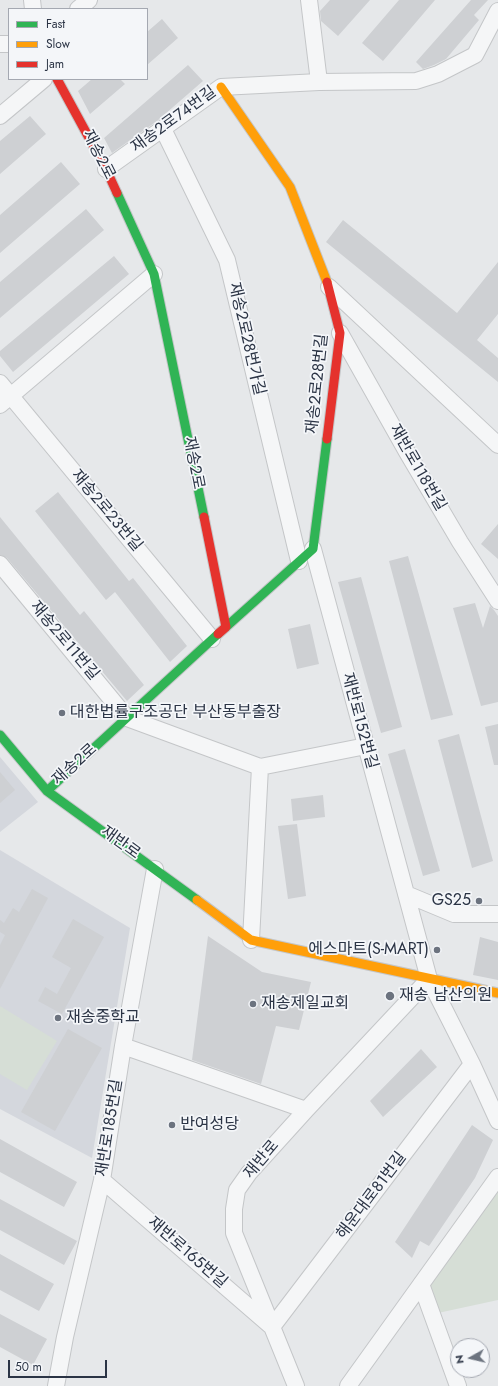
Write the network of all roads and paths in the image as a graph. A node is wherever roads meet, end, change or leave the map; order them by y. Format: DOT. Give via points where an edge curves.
graph roads {
  1 [pos="89,0"];
  2 [pos="308,0"];
  3 [pos="79,8"];
  4 [pos="498,11"];
  5 [pos="43,80"];
  6 [pos="59,80"];
  7 [pos="318,82"];
  8 [pos="221,86"];
  9 [pos="0,116"];
  10 [pos="163,129"];
  11 [pos="106,169"];
  12 [pos="154,274"];
  13 [pos="329,287"];
  14 [pos="340,333"];
  15 [pos="0,383"];
  16 [pos="5,400"];
  17 [pos="498,445"];
  18 [pos="313,549"];
  19 [pos="299,561"];
  20 [pos="0,564"];
  21 [pos="498,601"];
  22 [pos="226,627"];
  23 [pos="212,639"];
  24 [pos="127,718"];
  25 [pos="0,735"];
  26 [pos="366,746"];
  27 [pos="260,767"];
  28 [pos="47,791"];
  29 [pos="155,869"];
  30 [pos="406,894"];
  31 [pos="498,914"];
  32 [pos="251,940"];
  33 [pos="429,979"];
  34 [pos="498,993"];
  35 [pos="123,1046"];
  36 [pos="472,1064"];
  37 [pos="306,1110"];
  38 [pos="498,1121"];
  39 [pos="498,1177"];
  40 [pos="102,1180"];
  41 [pos="421,1284"];
  42 [pos="272,1327"];
  43 [pos="56,1386"];
  44 [pos="296,1386"];
  45 [pos="348,1386"];
  46 [pos="458,1386"];
  1 -- 3 [label="street"];
  2 -- 7 [label="street"];
  4 -- 7 [label="street, 재송2로74번길" via="475,55 438,74 416,81"];
  5 -- 9 [label="street"];
  6 -- 11 [label="street, 재송2로"];
  7 -- 8 [label="street, 재송2로74번길"];
  8 -- 10 [label="street, 재송2로74번길"];
  8 -- 13 [label="street, 재송2로28번길" via="290,187"];
  10 -- 11 [label="street, 재송2로74번길"];
  10 -- 19 [label="street, 재송2로28번가길" via="227,260"];
  11 -- 12 [label="street, 재송2로"];
  12 -- 16 [label="street"];
  12 -- 22 [label="street, 재송2로"];
  13 -- 14 [label="street, 재송2로28번길"];
  13 -- 17 [label="street"];
  14 -- 18 [label="street, 재송2로28번길"];
  14 -- 21 [label="street, 재반로118번길" via="456,536"];
  15 -- 16 [label="street, 재송2로23번길"];
  16 -- 23 [label="street, 재송2로23번길"];
  18 -- 19 [label="street"];
  18 -- 26 [label="street, 재반로152번길"];
  19 -- 22 [label="street"];
  20 -- 24 [label="street, 재송2로11번길"];
  22 -- 23 [label="street, 재송2로"];
  23 -- 24 [label="street, 재송2로"];
  24 -- 27 [label="street"];
  24 -- 28 [label="street, 재송2로"];
  25 -- 28 [label="street, 재반로"];
  26 -- 27 [label="street"];
  26 -- 30 [label="street, 재반로152번길"];
  27 -- 32 [label="street"];
  28 -- 29 [label="street, 재반로"];
  29 -- 32 [label="street, 재반로"];
  29 -- 35 [label="street, 재반로185번길"];
  30 -- 31 [label="street" via="454,914"];
  30 -- 33 [label="street, 재반로152번길"];
  32 -- 33 [label="street, 재반로"];
  33 -- 34 [label="street, 재반로"];
  33 -- 36 [label="street"];
  33 -- 37 [label="street, 재반로"];
  35 -- 37 [label="street"];
  35 -- 40 [label="street, 재반로185번길"];
  36 -- 38 [label="street"];
  36 -- 42 [label="street, 해운대로81번길"];
  37 -- 42 [label="street, 재반로" via="249,1173 238,1190 234,1209 234,1233"];
  39 -- 41 [label="street"];
  40 -- 42 [label="street, 재반로165번길"];
  40 -- 43 [label="street, 재반로185번길"];
  41 -- 45 [label="street"];
  41 -- 46 [label="street"];
  42 -- 44 [label="street, 재반로"];
}
